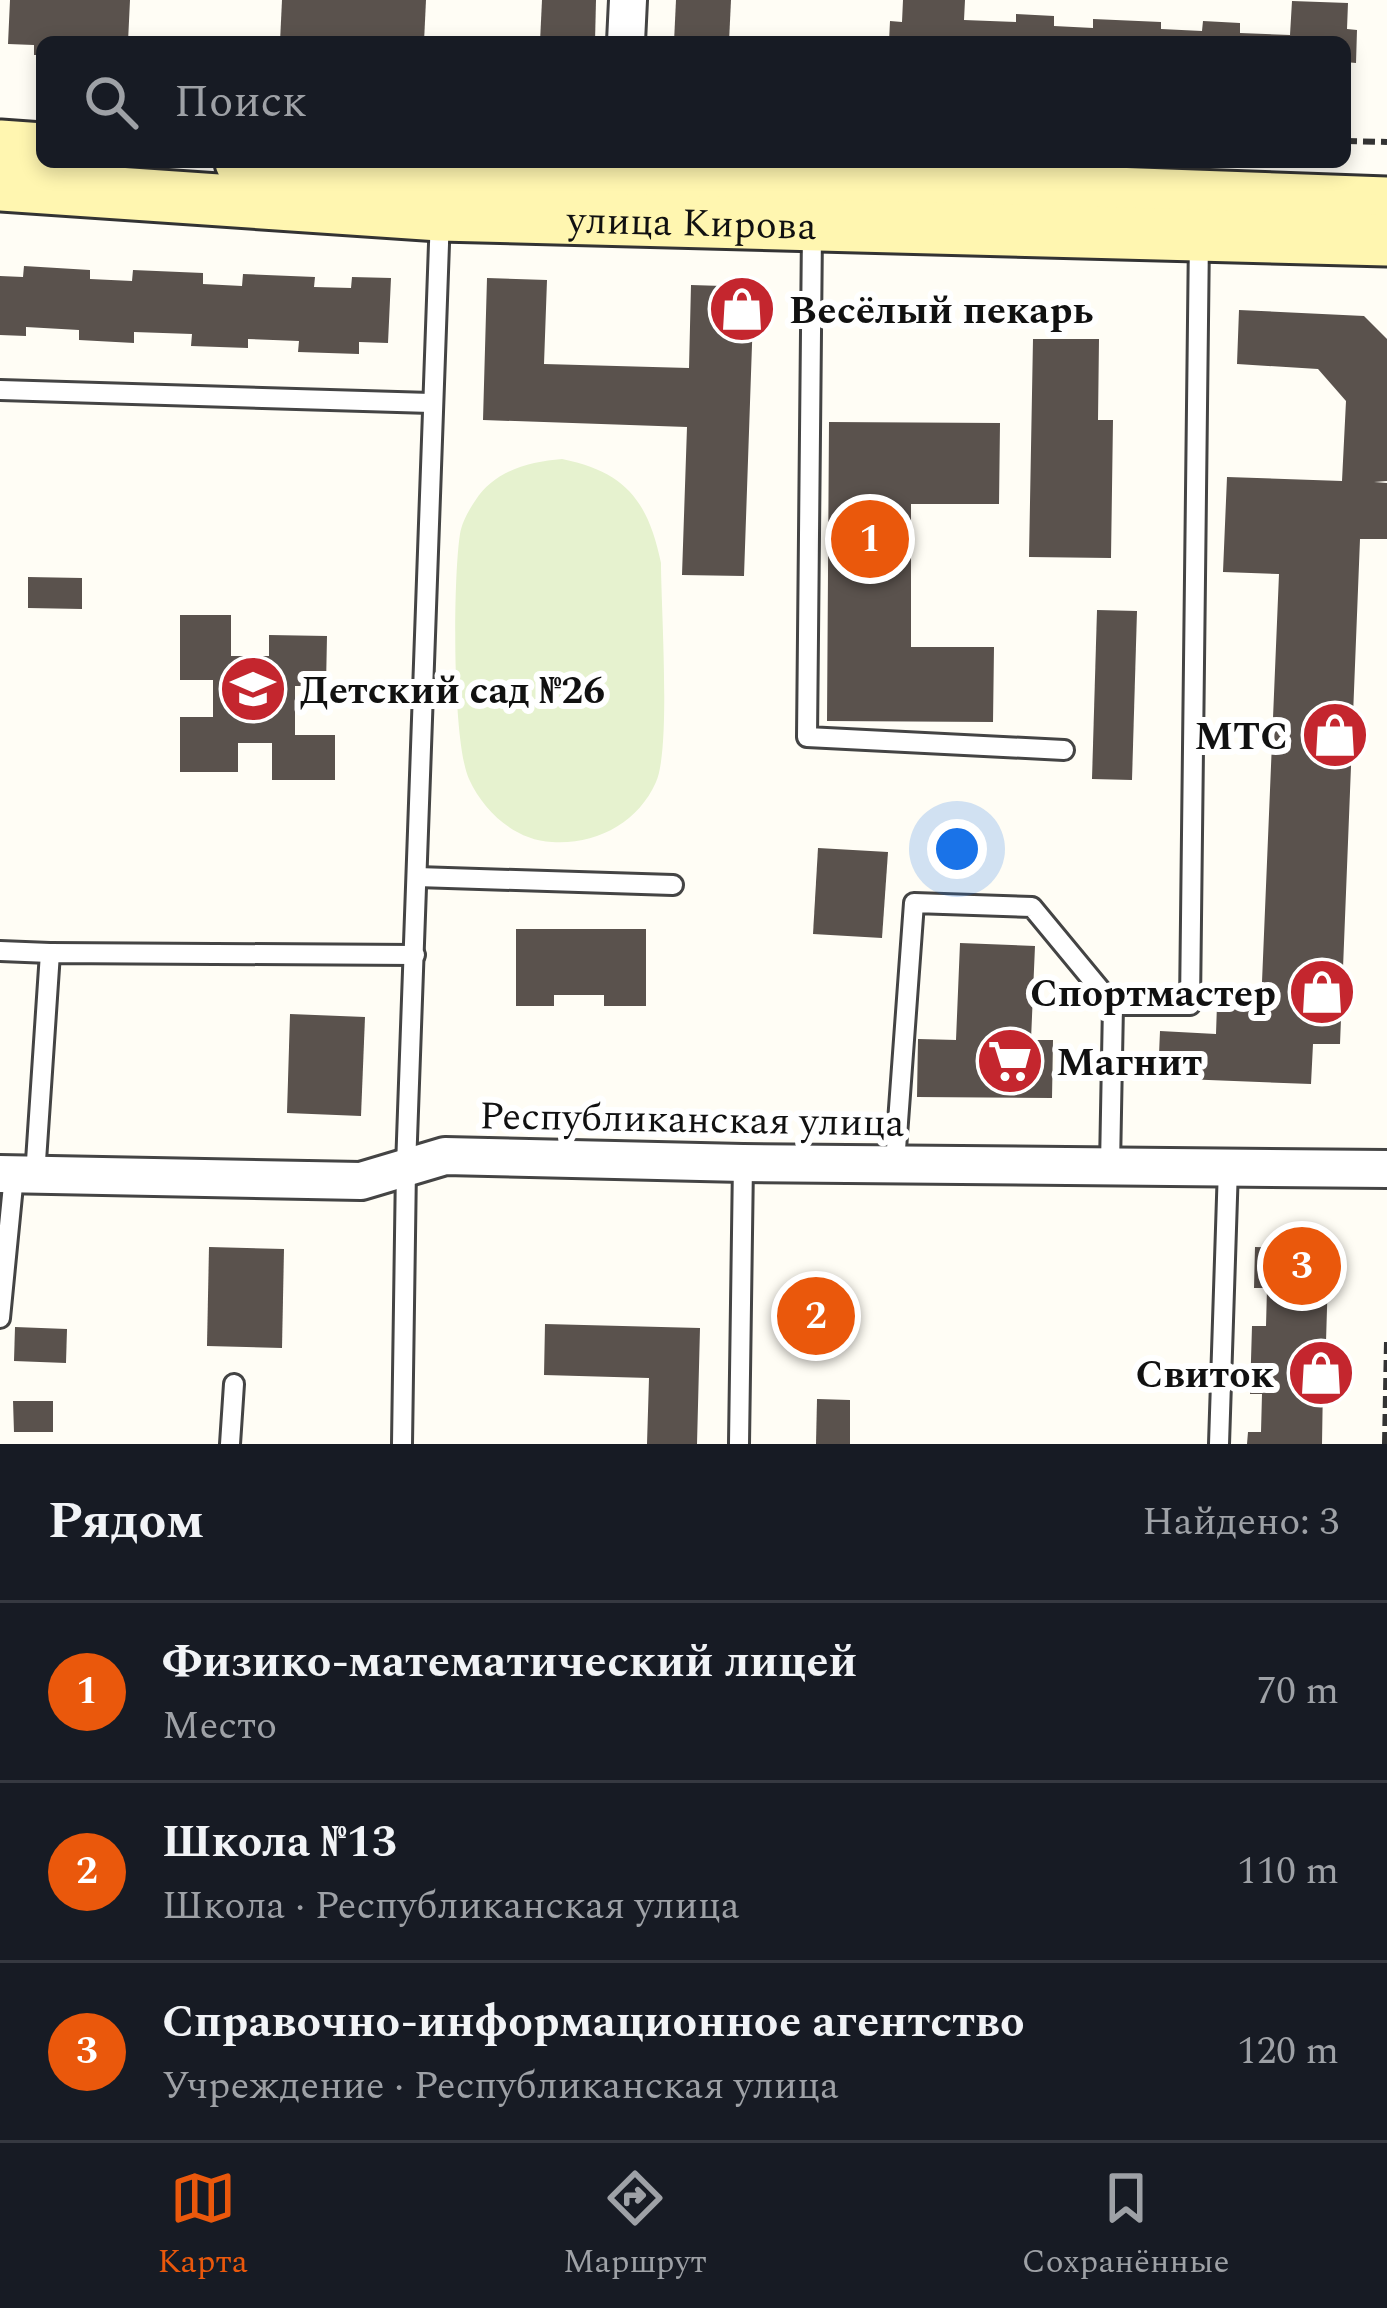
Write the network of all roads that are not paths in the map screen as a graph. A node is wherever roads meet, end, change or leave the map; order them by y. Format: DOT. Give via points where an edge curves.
graph roads {
  1 [pos="628,0"];
  2 [pos="626,36"];
  3 [pos="0,146"];
  4 [pos="36,149"];
  5 [pos="277,168"];
  6 [pos="621,171"];
  7 [pos="0,185"];
  8 [pos="441,195"];
  9 [pos="812,203"];
  10 [pos="1387,203"];
  11 [pos="1199,215"];
  12 [pos="1387,240"];
  13 [pos="0,390"];
  14 [pos="431,403"];
  15 [pos="1064,750"];
  16 [pos="417,877"];
  17 [pos="673,885"];
  18 [pos="0,952"];
  19 [pos="50,953"];
  20 [pos="415,956"];
  21 [pos="1113,1005"];
  22 [pos="742,1163"];
  23 [pos="895,1163"];
  24 [pos="1110,1166"];
  25 [pos="406,1167"];
  26 [pos="1228,1167"];
  27 [pos="1387,1169"];
  28 [pos="16,1175"];
  29 [pos="0,1318"];
  30 [pos="233,1384"];
  31 [pos="230,1444"];
  32 [pos="402,1444"];
  33 [pos="739,1444"];
  34 [pos="1219,1444"];
  1 -- 2 [label="street"];
  3 -- 4 [label="main road"];
  5 -- 8 [label="main road, улица Кирова"];
  6 -- 8 [label="main road, улица Кирова"];
  6 -- 9 [label="main road, улица Кирова"];
  7 -- 8 [label="main road, улица Кирова"];
  8 -- 9 [label="main road, улица Кирова"];
  8 -- 14 [label="lane"];
  9 -- 11 [label="main road, улица Кирова"];
  9 -- 15 [label="lane" via="807,736"];
  10 -- 11 [label="main road, улица Кирова"];
  11 -- 12 [label="main road, улица Кирова"];
  11 -- 21 [label="lane" via="1190,1005"];
  13 -- 14 [label="lane"];
  14 -- 16 [label="lane"];
  16 -- 17 [label="lane"];
  16 -- 20 [label="lane"];
  18 -- 19 [label="lane"];
  19 -- 20 [label="lane"];
  19 -- 28 [label="lane"];
  20 -- 25 [label="lane"];
  21 -- 23 [label="lane" via="1032,907 914,903"];
  21 -- 24 [label="lane"];
  22 -- 23 [label="street, Республиканская улица"];
  22 -- 25 [label="street, Республиканская улица" via="445,1156"];
  22 -- 33 [label="lane"];
  23 -- 24 [label="street, Республиканская улица"];
  24 -- 26 [label="street, Республиканская улица"];
  25 -- 28 [label="street, Республиканская улица" via="362,1181"];
  25 -- 32 [label="lane"];
  26 -- 27 [label="street, Республиканская улица"];
  26 -- 34 [label="lane"];
  28 -- 29 [label="lane"];
  30 -- 31 [label="lane"];
}
